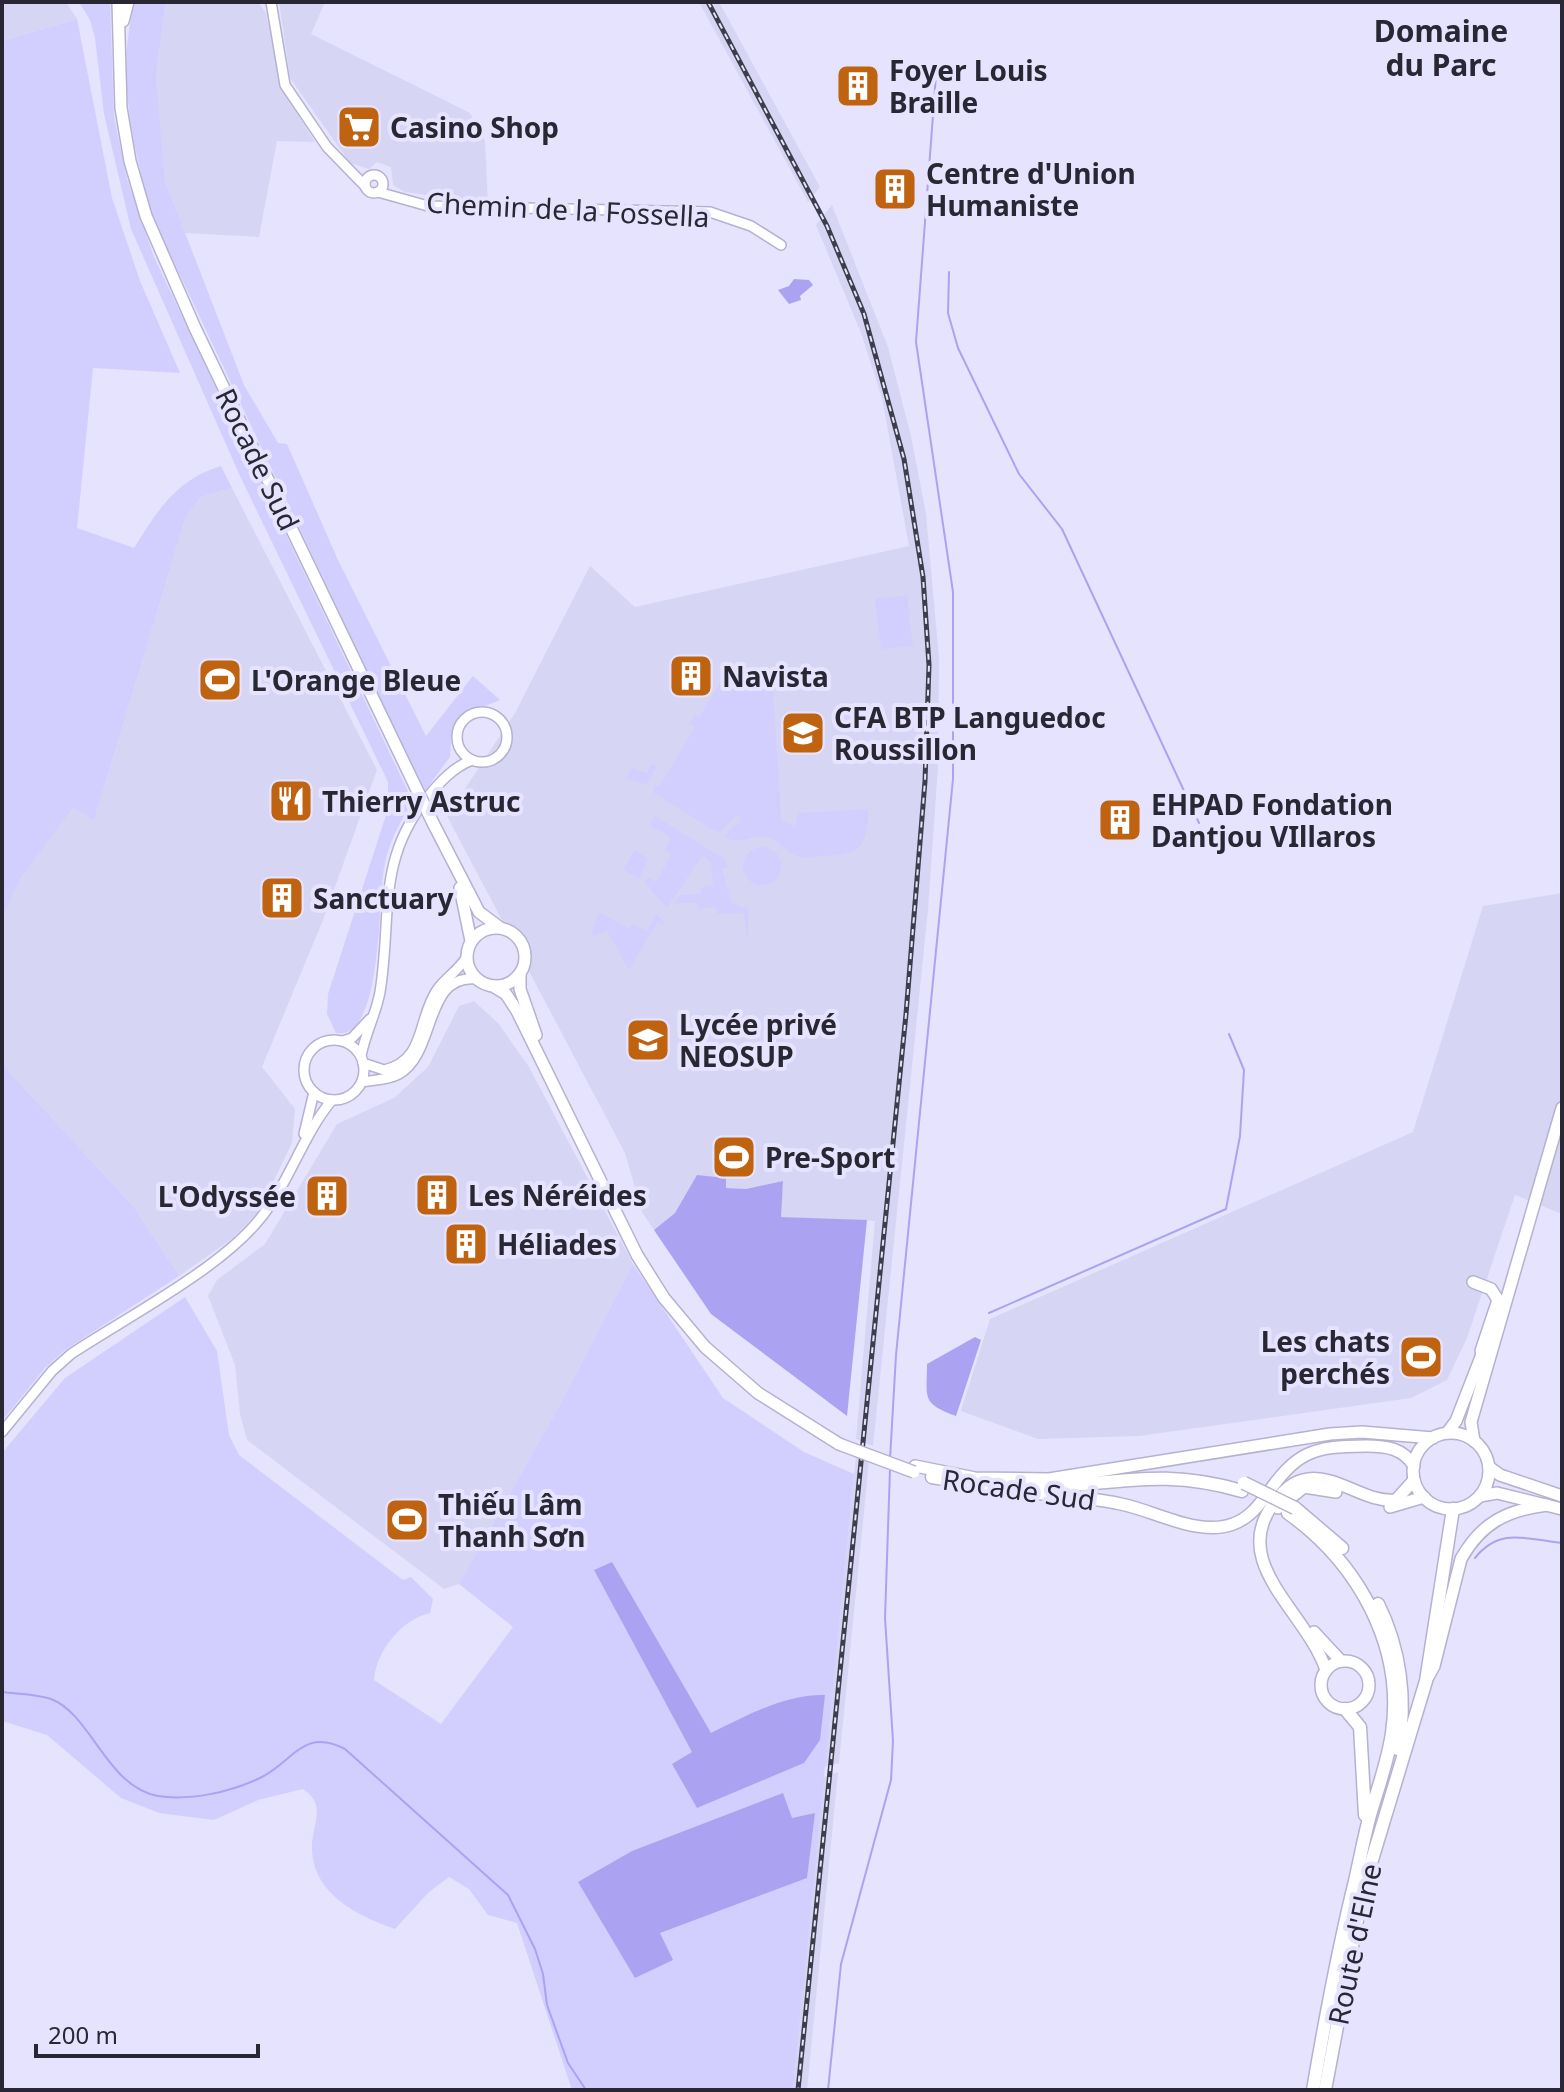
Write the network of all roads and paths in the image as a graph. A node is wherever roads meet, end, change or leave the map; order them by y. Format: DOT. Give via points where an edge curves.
graph roads {
  1 [pos="118,2"];
  2 [pos="128,2"];
  3 [pos="271,2"];
  4 [pos="119,37"];
  5 [pos="367,182"];
  6 [pos="380,188"];
  7 [pos="776,247"];
  8 [pos="459,747"];
  9 [pos="472,760"];
  10 [pos="449,774"];
  11 [pos="452,865"];
  12 [pos="500,928"];
  13 [pos="471,941"];
  14 [pos="466,958"];
  15 [pos="520,974"];
  16 [pos="477,979"];
  17 [pos="493,986"];
  18 [pos="375,1009"];
  19 [pos="343,1041"];
  20 [pos="362,1059"];
  21 [pos="362,1082"];
  22 [pos="314,1092"];
  23 [pos="332,1100"];
  24 [pos="1562,1108"];
  25 [pos="299,1149"];
  26 [pos="1473,1282"];
  27 [pos="1506,1295"];
  28 [pos="1473,1374"];
  29 [pos="2,1432"];
  30 [pos="1447,1433"];
  31 [pos="1433,1438"];
  32 [pos="840,1441"];
  33 [pos="1474,1441"];
  34 [pos="1414,1466"];
  35 [pos="1489,1467"];
  36 [pos="914,1469"];
  37 [pos="1111,1471"];
  38 [pos="932,1477"];
  39 [pos="1414,1480"];
  40 [pos="1243,1487"];
  41 [pos="1480,1496"];
  42 [pos="1562,1496"];
  43 [pos="1424,1497"];
  44 [pos="1547,1505"];
  45 [pos="1453,1509"];
  46 [pos="1562,1509"];
  47 [pos="1291,1511"];
  48 [pos="1341,1661"];
  49 [pos="1326,1670"];
  50 [pos="1426,1681"];
  51 [pos="1345,1709"];
  52 [pos="1389,1800"];
  53 [pos="1342,1933"];
  54 [pos="1313,2090"];
  55 [pos="1325,2090"];
  1 -- 4 [label="main road, Rocade Sud"];
  2 -- 4 [label="main road"];
  3 -- 5 [label="street" via="285,85 327,147"];
  4 -- 11 [label="main road, Rocade Sud, bridge" via="123,121 150,228"];
  5 -- 6 [label="street" via="370,192"];
  5 -- 6 [label="street" via="378,176"];
  6 -- 7 [label="street, Chemin de la Fossella" via="428,206 710,212 751,226"];
  8 -- 9 [label="street"];
  8 -- 9 [label="street" via="458,731 466,718 482,713 497,718 506,733 502,751 491,760"];
  8 -- 10 [label="street"];
  9 -- 10 [label="street"];
  10 -- 18 [label="street" via="412,816 396,846"];
  11 -- 12 [label="main road, Rocade Sud" via="484,918"];
  11 -- 13 [label="main road, Rocade Sud"];
  12 -- 13 [label="main road" via="484,930"];
  12 -- 15 [label="main road" via="523,945"];
  13 -- 14 [label="main road"];
  14 -- 16 [label="main road"];
  14 -- 20 [label="street" via="436,992 405,1062 384,1070"];
  15 -- 17 [label="main road" via="508,984"];
  15 -- 32 [label="main road, Rocade Sud" via="535,1034 615,1200 669,1294 709,1342 761,1389"];
  16 -- 17 [label="main road"];
  16 -- 21 [label="street" via="459,981 441,995 413,1063 398,1074"];
  17 -- 32 [label="main road, Rocade Sud" via="517,1011 637,1255 664,1298 705,1347 758,1393"];
  18 -- 19 [label="street" via="364,1028"];
  18 -- 20 [label="street"];
  19 -- 20 [label="street"];
  19 -- 22 [label="street" via="325,1041 309,1053 304,1076"];
  20 -- 21 [label="street"];
  21 -- 23 [label="street" via="350,1096"];
  22 -- 23 [label="street"];
  22 -- 25 [label="street"];
  23 -- 25 [label="street"];
  24 -- 27 [label="main road"];
  25 -- 29 [label="street" via="268,1209 242,1238 71,1354"];
  26 -- 28 [label="main road" via="1491,1289 1498,1300"];
  27 -- 28 [label="main road"];
  27 -- 33 [label="main road" via="1471,1422"];
  28 -- 30 [label="main road"];
  30 -- 31 [label="main road"];
  30 -- 33 [label="main road"];
  31 -- 34 [label="main road" via="1420,1449"];
  31 -- 37 [label="main road, Rocade Sud" via="1330,1434"];
  32 -- 36 [label="main road, Rocade Sud, bridge"];
  33 -- 35 [label="main road"];
  34 -- 38 [label="main road, Rocade Sud" via="1398,1450 1332,1446 1311,1451 1282,1472 1249,1515 1208,1528 1119,1503 978,1488"];
  34 -- 39 [label="main road"];
  35 -- 41 [label="main road"];
  35 -- 42 [label="main road"];
  36 -- 37 [label="main road, Rocade Sud" via="1023,1480"];
  36 -- 38 [label="main road, Rocade Sud"];
  37 -- 40 [label="highway" via="1207,1472"];
  38 -- 40 [label="highway" via="1038,1487 1143,1476"];
  39 -- 43 [label="main road"];
  39 -- 49 [label="main road" via="1396,1500 1382,1501 1318,1478 1304,1479 1283,1490 1263,1516 1259,1557"];
  40 -- 47 [label="highway"];
  41 -- 44 [label="main road" via="1497,1493"];
  41 -- 45 [label="main road"];
  43 -- 45 [label="main road"];
  43 -- 48 [label="main road" via="1377,1507 1304,1487 1282,1503 1267,1525 1267,1557 1313,1630"];
  44 -- 46 [label="main road"];
  44 -- 50 [label="main road" via="1504,1514 1468,1547"];
  45 -- 50 [label="highway"];
  47 -- 52 [label="highway" via="1325,1531 1348,1555 1388,1624 1402,1699"];
  47 -- 53 [label="highway" via="1360,1587 1381,1633 1392,1686 1388,1757"];
  48 -- 49 [label="main road"];
  48 -- 51 [label="main road" via="1357,1663 1369,1682 1360,1704"];
  49 -- 51 [label="main road" via="1321,1689 1334,1706"];
  50 -- 52 [label="highway"];
  51 -- 53 [label="highway" via="1360,1727 1366,1812"];
  52 -- 55 [label="highway, Route d'Elne" via="1362,1893"];
  53 -- 54 [label="highway, Route d'Elne"];
}
